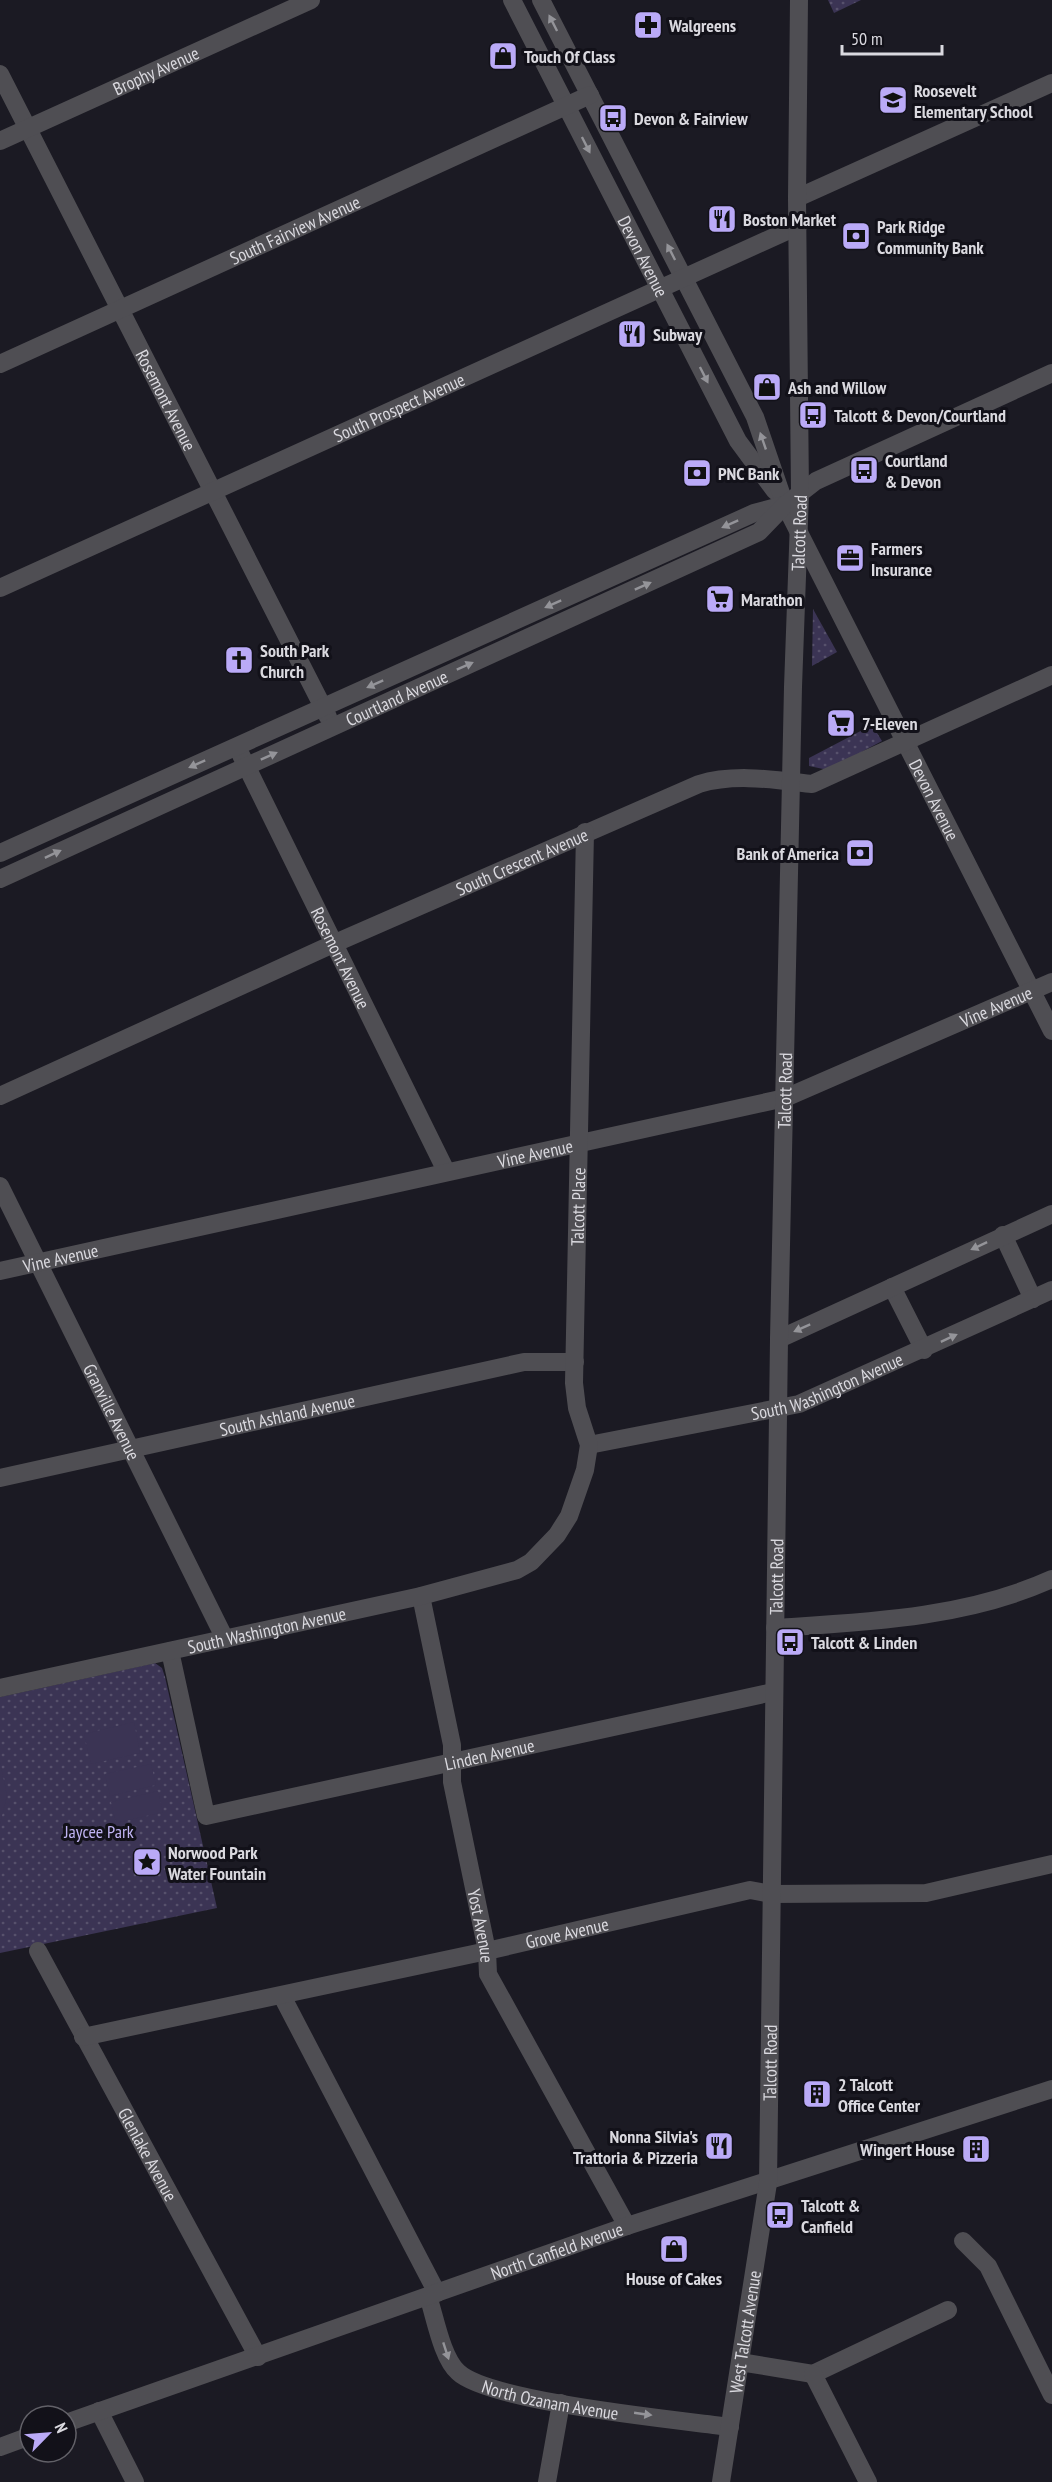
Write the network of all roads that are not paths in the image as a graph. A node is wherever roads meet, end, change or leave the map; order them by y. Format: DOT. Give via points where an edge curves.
graph roads {
  1 [pos="311,0"];
  2 [pos="512,0"];
  3 [pos="541,0"];
  4 [pos="799,0"];
  5 [pos="0,74"];
  6 [pos="1052,82"];
  7 [pos="590,95"];
  8 [pos="566,106"];
  9 [pos="28,129"];
  10 [pos="0,141"];
  11 [pos="797,198"];
  12 [pos="798,226"];
  13 [pos="683,276"];
  14 [pos="659,287"];
  15 [pos="120,309"];
  16 [pos="0,364"];
  17 [pos="1052,373"];
  18 [pos="213,491"];
  19 [pos="801,493"];
  20 [pos="785,505"];
  21 [pos="798,531"];
  22 [pos="0,588"];
  23 [pos="1052,675"];
  24 [pos="323,707"];
  25 [pos="333,727"];
  26 [pos="905,742"];
  27 [pos="237,746"];
  28 [pos="246,766"];
  29 [pos="791,782"];
  30 [pos="585,832"];
  31 [pos="0,853"];
  32 [pos="0,879"];
  33 [pos="333,944"];
  34 [pos="1052,982"];
  35 [pos="1032,991"];
  36 [pos="1052,1031"];
  37 [pos="0,1096"];
  38 [pos="785,1098"];
  39 [pos="580,1142"];
  40 [pos="446,1171"];
  41 [pos="0,1186"];
  42 [pos="1052,1214"];
  43 [pos="1003,1235"];
  44 [pos="38,1262"];
  45 [pos="0,1271"];
  46 [pos="891,1287"];
  47 [pos="1052,1290"];
  48 [pos="1033,1299"];
  49 [pos="778,1339"];
  50 [pos="924,1350"];
  51 [pos="576,1362"];
  52 [pos="778,1408"];
  53 [pos="589,1445"];
  54 [pos="130,1448"];
  55 [pos="0,1478"];
  56 [pos="531,1562"];
  57 [pos="1052,1579"];
  58 [pos="421,1596"];
  59 [pos="775,1628"];
  60 [pos="225,1639"];
  61 [pos="170,1651"];
  62 [pos="0,1688"];
  63 [pos="773,1692"];
  64 [pos="452,1764"];
  65 [pos="1052,1864"];
  66 [pos="771,1894"];
  67 [pos="487,1951"];
  68 [pos="38,1952"];
  69 [pos="282,1996"];
  70 [pos="83,2037"];
  71 [pos="1052,2089"];
  72 [pos="768,2182"];
  73 [pos="627,2226"];
  74 [pos="963,2241"];
  75 [pos="432,2294"];
  76 [pos="948,2310"];
  77 [pos="258,2356"];
  78 [pos="740,2362"];
  79 [pos="813,2374"];
  80 [pos="1052,2395"];
  81 [pos="561,2403"];
  82 [pos="99,2411"];
  83 [pos="78,2419"];
  84 [pos="730,2427"];
  85 [pos="18,2440"];
  86 [pos="0,2447"];
  87 [pos="135,2482"];
  88 [pos="547,2482"];
  89 [pos="721,2482"];
  90 [pos="868,2482"];
  1 -- 9 [label="street, Brophy Avenue"];
  2 -- 8 [label="street, Devon Avenue"];
  7 -- 3 [label="street, Devon Avenue, one-way"];
  4 -- 11 [label="street, Talcott Road"];
  5 -- 9 [label="street, Rosemont Avenue"];
  6 -- 11 [label="street"];
  7 -- 8 [label="street, South Fairview Avenue"];
  13 -- 7 [label="street, Devon Avenue, one-way"];
  8 -- 14 [label="street, Devon Avenue, one-way"];
  8 -- 15 [label="street, South Fairview Avenue"];
  9 -- 10 [label="street, Brophy Avenue"];
  9 -- 15 [label="street, Rosemont Avenue"];
  11 -- 12 [label="street, Talcott Road"];
  12 -- 13 [label="street, South Prospect Avenue"];
  12 -- 19 [label="street, Talcott Road"];
  13 -- 14 [label="street, South Prospect Avenue"];
  20 -- 13 [label="street, Devon Avenue, one-way" via="755,417"];
  14 -- 18 [label="street, South Prospect Avenue"];
  14 -- 20 [label="street, Devon Avenue, one-way" via="738,441"];
  15 -- 16 [label="street, South Fairview Avenue"];
  15 -- 18 [label="street, Rosemont Avenue"];
  17 -- 19 [label="street, Courtland Avenue" via="816,482"];
  18 -- 22 [label="street, South Prospect Avenue"];
  18 -- 24 [label="street, Rosemont Avenue"];
  19 -- 20 [label="street, Courtland Avenue"];
  19 -- 21 [label="street, Talcott Road"];
  20 -- 21 [label="street, Devon Avenue"];
  20 -- 24 [label="street, Courtland Avenue, one-way" via="754,513"];
  25 -- 20 [label="street, Courtland Avenue, one-way" via="759,532"];
  21 -- 26 [label="street, Devon Avenue"];
  21 -- 29 [label="street, Talcott Road"];
  23 -- 26 [label="street, South Crescent Avenue"];
  24 -- 25 [label="street, Rosemont Avenue"];
  24 -- 27 [label="street, Courtland Avenue"];
  28 -- 25 [label="street, Courtland Avenue, one-way"];
  26 -- 29 [label="street, South Crescent Avenue" via="812,784"];
  26 -- 35 [label="street, Devon Avenue"];
  27 -- 28 [label="street, Rosemont Avenue"];
  27 -- 31 [label="street, Courtland Avenue, one-way"];
  32 -- 28 [label="street, Courtland Avenue, one-way"];
  28 -- 33 [label="street, Rosemont Avenue"];
  29 -- 30 [label="street, South Crescent Avenue" via="707,781"];
  29 -- 38 [label="street, Talcott Road"];
  30 -- 33 [label="street, South Crescent Avenue"];
  30 -- 39 [label="street, Talcott Place"];
  33 -- 37 [label="street, South Crescent Avenue"];
  33 -- 40 [label="street, Rosemont Avenue"];
  34 -- 35 [label="street, Vine Avenue"];
  35 -- 36 [label="street, Devon Avenue"];
  35 -- 38 [label="street, Vine Avenue"];
  38 -- 39 [label="street, Vine Avenue"];
  38 -- 49 [label="street, Talcott Road"];
  39 -- 40 [label="street, Vine Avenue"];
  39 -- 51 [label="street, Talcott Place"];
  40 -- 44 [label="street, Vine Avenue"];
  41 -- 44 [label="street, Granville Avenue"];
  42 -- 43 [label="street"];
  43 -- 46 [label="street, one-way"];
  43 -- 48 [label="street"];
  44 -- 45 [label="street, Vine Avenue"];
  44 -- 54 [label="street, Granville Avenue"];
  46 -- 49 [label="street, one-way"];
  46 -- 50 [label="street"];
  47 -- 48 [label="street, South Washington Avenue"];
  50 -- 48 [label="street, South Washington Avenue, one-way"];
  49 -- 52 [label="street, Talcott Road"];
  50 -- 52 [label="street, South Washington Avenue" via="799,1404"];
  51 -- 53 [label="street, Talcott Place" via="574,1395"];
  51 -- 54 [label="street, South Ashland Avenue" via="524,1362"];
  52 -- 53 [label="street, South Washington Avenue"];
  52 -- 59 [label="street, Talcott Road"];
  53 -- 56 [label="street, Talcott Place" via="569,1516"];
  54 -- 55 [label="street, South Ashland Avenue"];
  54 -- 60 [label="street, Granville Avenue"];
  56 -- 58 [label="street, South Washington Avenue" via="502,1575"];
  57 -- 59 [label="street" via="1015,1596 974,1605 876,1621"];
  58 -- 60 [label="street, South Washington Avenue"];
  58 -- 64 [label="street, Yost Avenue" via="452,1744"];
  59 -- 63 [label="street, Talcott Road"];
  60 -- 61 [label="street, South Washington Avenue"];
  61 -- 62 [label="street, South Washington Avenue"];
  61 -- 64 [label="street, Linden Avenue" via="206,1816"];
  63 -- 64 [label="street, Linden Avenue"];
  63 -- 66 [label="street, Talcott Road"];
  64 -- 67 [label="street, Yost Avenue" via="452,1782"];
  65 -- 66 [label="street, Grove Avenue" via="926,1893"];
  66 -- 67 [label="street, Grove Avenue" via="750,1890"];
  66 -- 72 [label="street, Talcott Road"];
  67 -- 69 [label="street, Grove Avenue"];
  67 -- 73 [label="street, Yost Avenue" via="488,1974"];
  68 -- 70 [label="street, Glenlake Avenue"];
  69 -- 70 [label="street, Grove Avenue"];
  69 -- 75 [label="street"];
  70 -- 77 [label="street, Glenlake Avenue"];
  71 -- 72 [label="street, North Canfield Avenue"];
  72 -- 73 [label="street, North Canfield Avenue"];
  72 -- 78 [label="street, West Talcott Avenue"];
  73 -- 75 [label="street, North Canfield Avenue"];
  74 -- 80 [label="street" via="988,2266"];
  75 -- 77 [label="street, North Canfield Avenue"];
  75 -- 81 [label="street, North Ozanam Avenue, one-way" via="449,2361 468,2381"];
  76 -- 79 [label="street"];
  77 -- 82 [label="street, North Canfield Avenue"];
  78 -- 79 [label="street"];
  78 -- 84 [label="street, West Talcott Avenue"];
  79 -- 90 [label="street"];
  81 -- 84 [label="street, North Ozanam Avenue, one-way"];
  81 -- 88 [label="street"];
  82 -- 83 [label="street, North Canfield Avenue"];
  82 -- 87 [label="street"];
  84 -- 89 [label="street, West Talcott Avenue"];
  85 -- 86 [label="street"];
}
